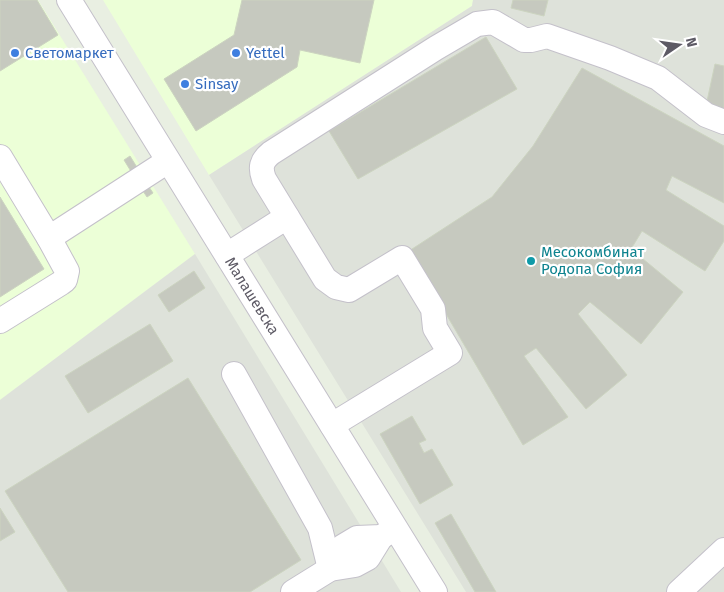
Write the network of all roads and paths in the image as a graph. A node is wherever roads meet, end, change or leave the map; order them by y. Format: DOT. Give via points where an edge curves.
graph roads {
  1 [pos="69,0"];
  2 [pos="724,122"];
  3 [pos="0,157"];
  4 [pos="168,161"];
  5 [pos="288,217"];
  6 [pos="49,238"];
  7 [pos="227,255"];
  8 [pos="0,321"];
  9 [pos="234,374"];
  10 [pos="332,425"];
  11 [pos="389,532"];
  12 [pos="724,550"];
  13 [pos="330,569"];
  14 [pos="293,592"];
  15 [pos="435,592"];
  16 [pos="679,592"];
  1 -- 4 [label="street, Малашевска"];
  2 -- 5 [label="street" via="706,115 658,78 547,36 524,40 493,22 485,22 436,48 265,158 261,172"];
  3 -- 6 [label="street"];
  4 -- 6 [label="street"];
  4 -- 7 [label="street, Малашевска"];
  5 -- 7 [label="street"];
  5 -- 10 [label="street" via="325,279 336,287 349,290 402,258 433,309 435,328 450,353"];
  6 -- 8 [label="street" via="67,271 65,280"];
  7 -- 10 [label="street, Малашевска"];
  9 -- 13 [label="street" via="320,528"];
  10 -- 11 [label="street, Малашевска"];
  11 -- 13 [label="street" via="357,538 342,546"];
  11 -- 15 [label="street, Малашевска"];
  12 -- 16 [label="street"];
  13 -- 14 [label="street"];
}
